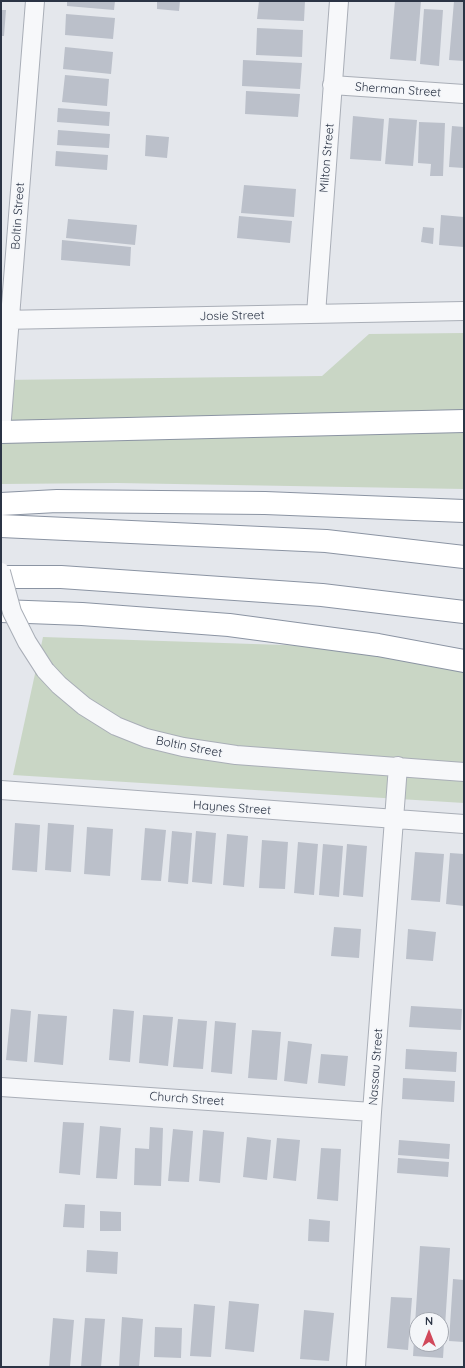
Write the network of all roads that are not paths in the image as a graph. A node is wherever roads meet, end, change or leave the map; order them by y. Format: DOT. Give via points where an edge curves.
graph roads {
  1 [pos="35,1"];
  2 [pos="338,1"];
  3 [pos="332,85"];
  4 [pos="464,94"];
  5 [pos="464,311"];
  6 [pos="316,314"];
  7 [pos="6,320"];
  8 [pos="464,421"];
  9 [pos="1,432"];
  10 [pos="1,504"];
  11 [pos="464,511"];
  12 [pos="1,526"];
  13 [pos="464,557"];
  14 [pos="1,572"];
  15 [pos="1,577"];
  16 [pos="1,611"];
  17 [pos="464,612"];
  18 [pos="464,661"];
  19 [pos="398,766"];
  20 [pos="464,772"];
  21 [pos="1,790"];
  22 [pos="394,818"];
  23 [pos="464,824"];
  24 [pos="1,1087"];
  25 [pos="372,1112"];
  26 [pos="356,1367"];
  1 -- 7 [label="street, Boltin Street"];
  2 -- 3 [label="street, Milton Street"];
  3 -- 4 [label="street, Sherman Street"];
  3 -- 6 [label="street, Milton Street"];
  5 -- 6 [label="street, Josie Street"];
  6 -- 7 [label="street, Josie Street"];
  7 -- 9 [label="street, Boltin Street" via="6,365"];
  8 -- 9 [label="highway"];
  10 -- 11 [label="highway" via="57,501 265,503"];
  12 -- 13 [label="highway" via="326,541"];
  14 -- 19 [label="street, Boltin Street, bridge" via="12,612 45,670 84,706 116,726 146,738 183,747 236,755"];
  15 -- 17 [label="highway" via="61,577 314,594"];
  16 -- 18 [label="highway" via="229,625 378,645"];
  19 -- 20 [label="street, Boltin Street"];
  19 -- 22 [label="street, Nassau Street"];
  21 -- 22 [label="street, Haynes Street"];
  22 -- 23 [label="street, Haynes Street"];
  22 -- 25 [label="street, Nassau Street"];
  24 -- 25 [label="street, Church Street"];
  25 -- 26 [label="street, Nassau Street"];
}
